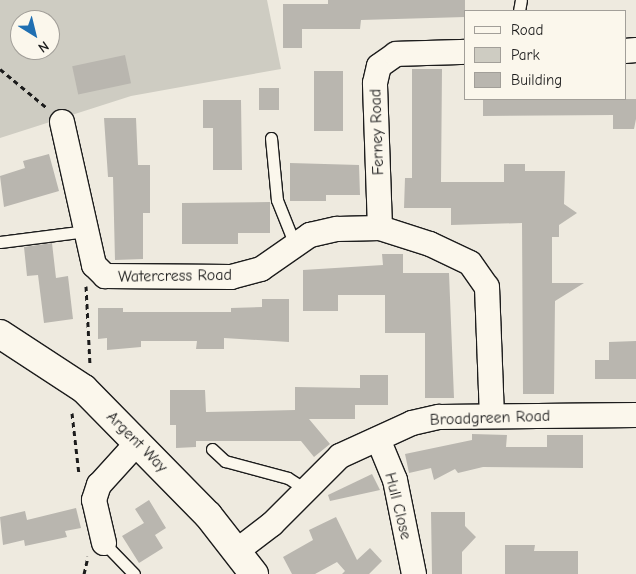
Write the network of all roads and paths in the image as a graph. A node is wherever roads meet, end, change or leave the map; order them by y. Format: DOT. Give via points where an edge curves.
graph roads {
  1 [pos="464,52"];
  2 [pos="0,69"];
  3 [pos="62,122"];
  4 [pos="271,138"];
  5 [pos="380,228"];
  6 [pos="86,231"];
  7 [pos="0,242"];
  8 [pos="295,245"];
  9 [pos="94,265"];
  10 [pos="0,334"];
  11 [pos="84,389"];
  12 [pos="492,415"];
  13 [pos="636,415"];
  14 [pos="378,439"];
  15 [pos="138,442"];
  16 [pos="212,449"];
  17 [pos="80,485"];
  18 [pos="305,489"];
  19 [pos="238,550"];
  20 [pos="92,551"];
  21 [pos="134,574"];
  22 [pos="254,574"];
  23 [pos="414,574"];
  1 -- 5 [label="street, Ferney Road" via="396,54 379,66 375,83"];
  2 -- 3 [label="path"];
  3 -- 6 [label="street, Watercress Road"];
  4 -- 8 [label="lane" via="277,200"];
  5 -- 8 [label="street, Watercress Road" via="323,231"];
  5 -- 12 [label="street, Watercress Road" via="430,244 470,263 483,278"];
  6 -- 7 [label="lane"];
  6 -- 9 [label="street, Watercress Road"];
  8 -- 9 [label="street, Watercress Road" via="261,269 231,277 119,278 105,276"];
  9 -- 11 [label="path" via="83,292 90,373"];
  10 -- 11 [label="street, Argent Way"];
  11 -- 15 [label="street, Argent Way"];
  11 -- 17 [label="path" via="72,408"];
  12 -- 13 [label="street, Broadgreen Road"];
  12 -- 14 [label="street, Broadgreen Road" via="426,418"];
  14 -- 18 [label="street, Broadgreen Road" via="340,456"];
  14 -- 23 [label="street, Hull Close" via="395,480"];
  15 -- 19 [label="street, Argent Way"];
  15 -- 20 [label="street" via="97,492"];
  16 -- 18 [label="lane" via="225,461 288,478"];
  18 -- 19 [label="street, Broadgreen Road" via="272,524"];
  19 -- 22 [label="street, Argent Way"];
  20 -- 21 [label="lane"];
}
